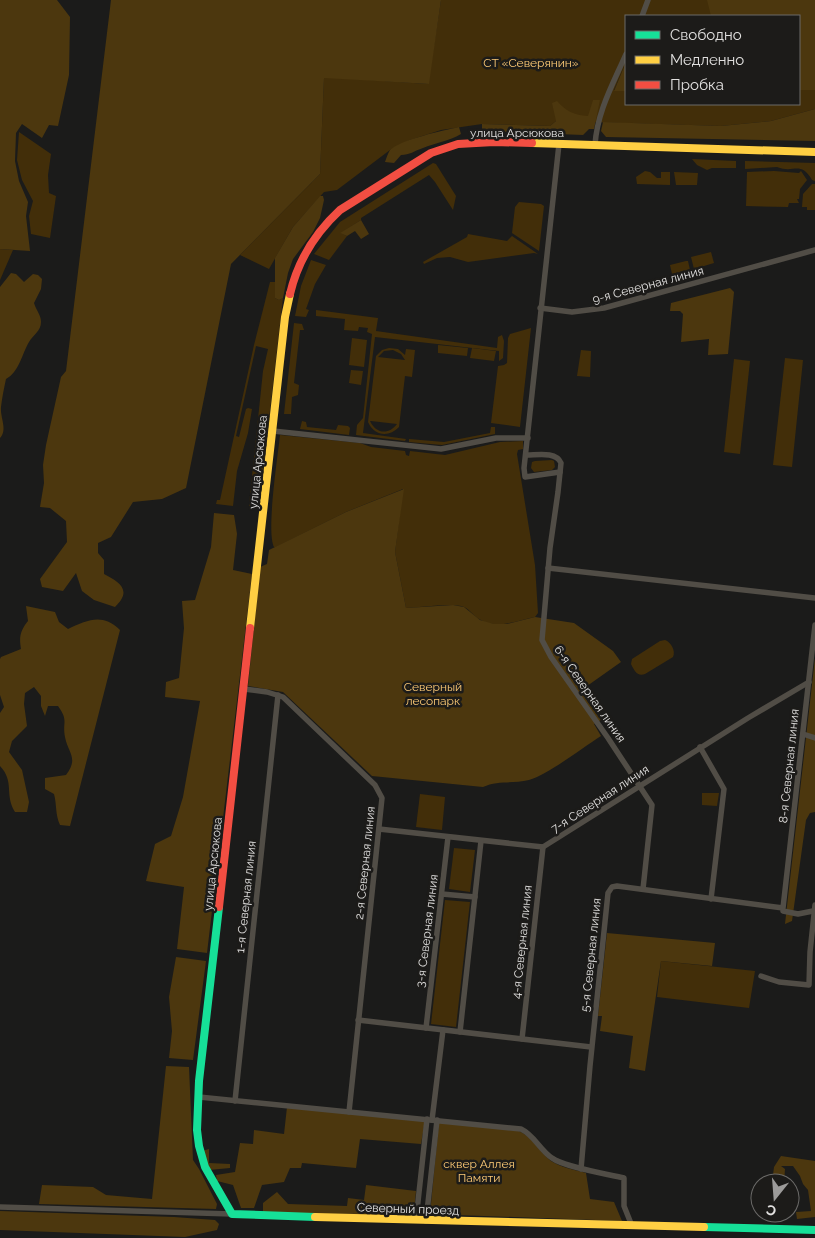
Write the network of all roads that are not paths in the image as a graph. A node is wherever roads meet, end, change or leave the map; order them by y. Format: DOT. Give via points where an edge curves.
graph roads {
  1 [pos="648,0"];
  2 [pos="642,15"];
  3 [pos="625,56"];
  4 [pos="559,144"];
  5 [pos="595,145"];
  6 [pos="815,152"];
  7 [pos="815,250"];
  8 [pos="540,308"];
  9 [pos="273,431"];
  10 [pos="528,438"];
  11 [pos="527,455"];
  12 [pos="560,472"];
  13 [pos="548,568"];
  14 [pos="815,598"];
  15 [pos="815,625"];
  16 [pos="809,682"];
  17 [pos="244,689"];
  18 [pos="278,695"];
  19 [pos="803,734"];
  20 [pos="815,738"];
  21 [pos="700,747"];
  22 [pos="640,785"];
  23 [pos="379,829"];
  24 [pos="448,837"];
  25 [pos="481,841"];
  26 [pos="543,847"];
  27 [pos="643,890"];
  28 [pos="442,894"];
  29 [pos="475,898"];
  30 [pos="711,899"];
  31 [pos="814,908"];
  32 [pos="783,910"];
  33 [pos="761,976"];
  34 [pos="358,1020"];
  35 [pos="426,1028"];
  36 [pos="443,1030"];
  37 [pos="460,1032"];
  38 [pos="522,1039"];
  39 [pos="592,1047"];
  40 [pos="199,1097"];
  41 [pos="235,1101"];
  42 [pos="348,1112"];
  43 [pos="432,1120"];
  44 [pos="581,1169"];
  45 [pos="0,1207"];
  46 [pos="232,1214"];
  47 [pos="416,1220"];
  48 [pos="426,1221"];
  49 [pos="632,1226"];
  50 [pos="815,1230"];
  1 -- 2 [label="street"];
  3 -- 5 [label="street" via="600,115"];
  4 -- 5 [label="street, улица Арсюкова"];
  4 -- 8 [label="street"];
  4 -- 9 [label="street, улица Арсюкова" via="480,142 450,146 405,168 327,221 303,253 292,282 285,317"];
  5 -- 6 [label="street, улица Арсюкова"];
  7 -- 8 [label="street, 9-я Северная линия" via="604,308 572,312"];
  8 -- 10 [label="street"];
  9 -- 10 [label="street" via="441,449 496,438"];
  9 -- 17 [label="street, улица Арсюкова"];
  10 -- 11 [label="street"];
  11 -- 12 [label="street" via="554,455 560,461"];
  11 -- 12 [label="street" via="526,478"];
  12 -- 13 [label="street, 6-я Северная линия"];
  13 -- 14 [label="street"];
  13 -- 22 [label="street, 6-я Северная линия" via="542,640 551,658"];
  15 -- 16 [label="street, 8-я Северная линия"];
  16 -- 19 [label="street, 8-я Северная линия"];
  16 -- 21 [label="street, 7-я Северная линия"];
  17 -- 18 [label="street, 2-я Северная линия"];
  17 -- 40 [label="street, улица Арсюкова"];
  18 -- 23 [label="street, 2-я Северная линия" via="375,786 382,798"];
  18 -- 41 [label="street, 1-я Северная линия"];
  19 -- 20 [label="street"];
  19 -- 32 [label="street, 8-я Северная линия"];
  21 -- 22 [label="street, 7-я Северная линия"];
  21 -- 30 [label="street" via="724,789"];
  22 -- 26 [label="street, 7-я Северная линия"];
  22 -- 27 [label="street, 6-я Северная линия" via="652,805"];
  23 -- 24 [label="street, 7-я Северная линия"];
  23 -- 34 [label="street, 2-я Северная линия"];
  24 -- 25 [label="street, 7-я Северная линия"];
  24 -- 28 [label="street, 3-я Северная линия"];
  25 -- 26 [label="street, 7-я Северная линия"];
  25 -- 29 [label="street"];
  26 -- 38 [label="street, 4-я Северная линия"];
  27 -- 30 [label="street, 5-я Северная линия"];
  27 -- 39 [label="street, 5-я Северная линия" via="617,886 608,893"];
  28 -- 29 [label="street"];
  28 -- 35 [label="street, 3-я Северная линия"];
  29 -- 37 [label="street"];
  30 -- 32 [label="street, 5-я Северная линия"];
  31 -- 32 [label="street, 5-я Северная линия" via="798,914"];
  31 -- 33 [label="street" via="809,985 779,982"];
  34 -- 35 [label="street"];
  34 -- 42 [label="street, 2-я Северная линия"];
  35 -- 36 [label="street"];
  36 -- 37 [label="street"];
  36 -- 43 [label="street"];
  37 -- 38 [label="street"];
  38 -- 39 [label="street"];
  39 -- 44 [label="street, 5-я Северная линия"];
  40 -- 41 [label="street"];
  40 -- 46 [label="street, улица Арсюкова" via="198,1146 203,1162"];
  41 -- 42 [label="street"];
  42 -- 43 [label="street"];
  43 -- 44 [label="street" via="521,1129 529,1133 553,1160"];
  43 -- 47 [label="street"];
  43 -- 48 [label="street"];
  44 -- 49 [label="street" via="624,1178 624,1206"];
  45 -- 46 [label="street, Северный проезд"];
  46 -- 47 [label="street, Северный проезд"];
  47 -- 48 [label="street, Северный проезд"];
  48 -- 49 [label="street, Северный проезд"];
  49 -- 50 [label="street, Северный проезд"];
}
